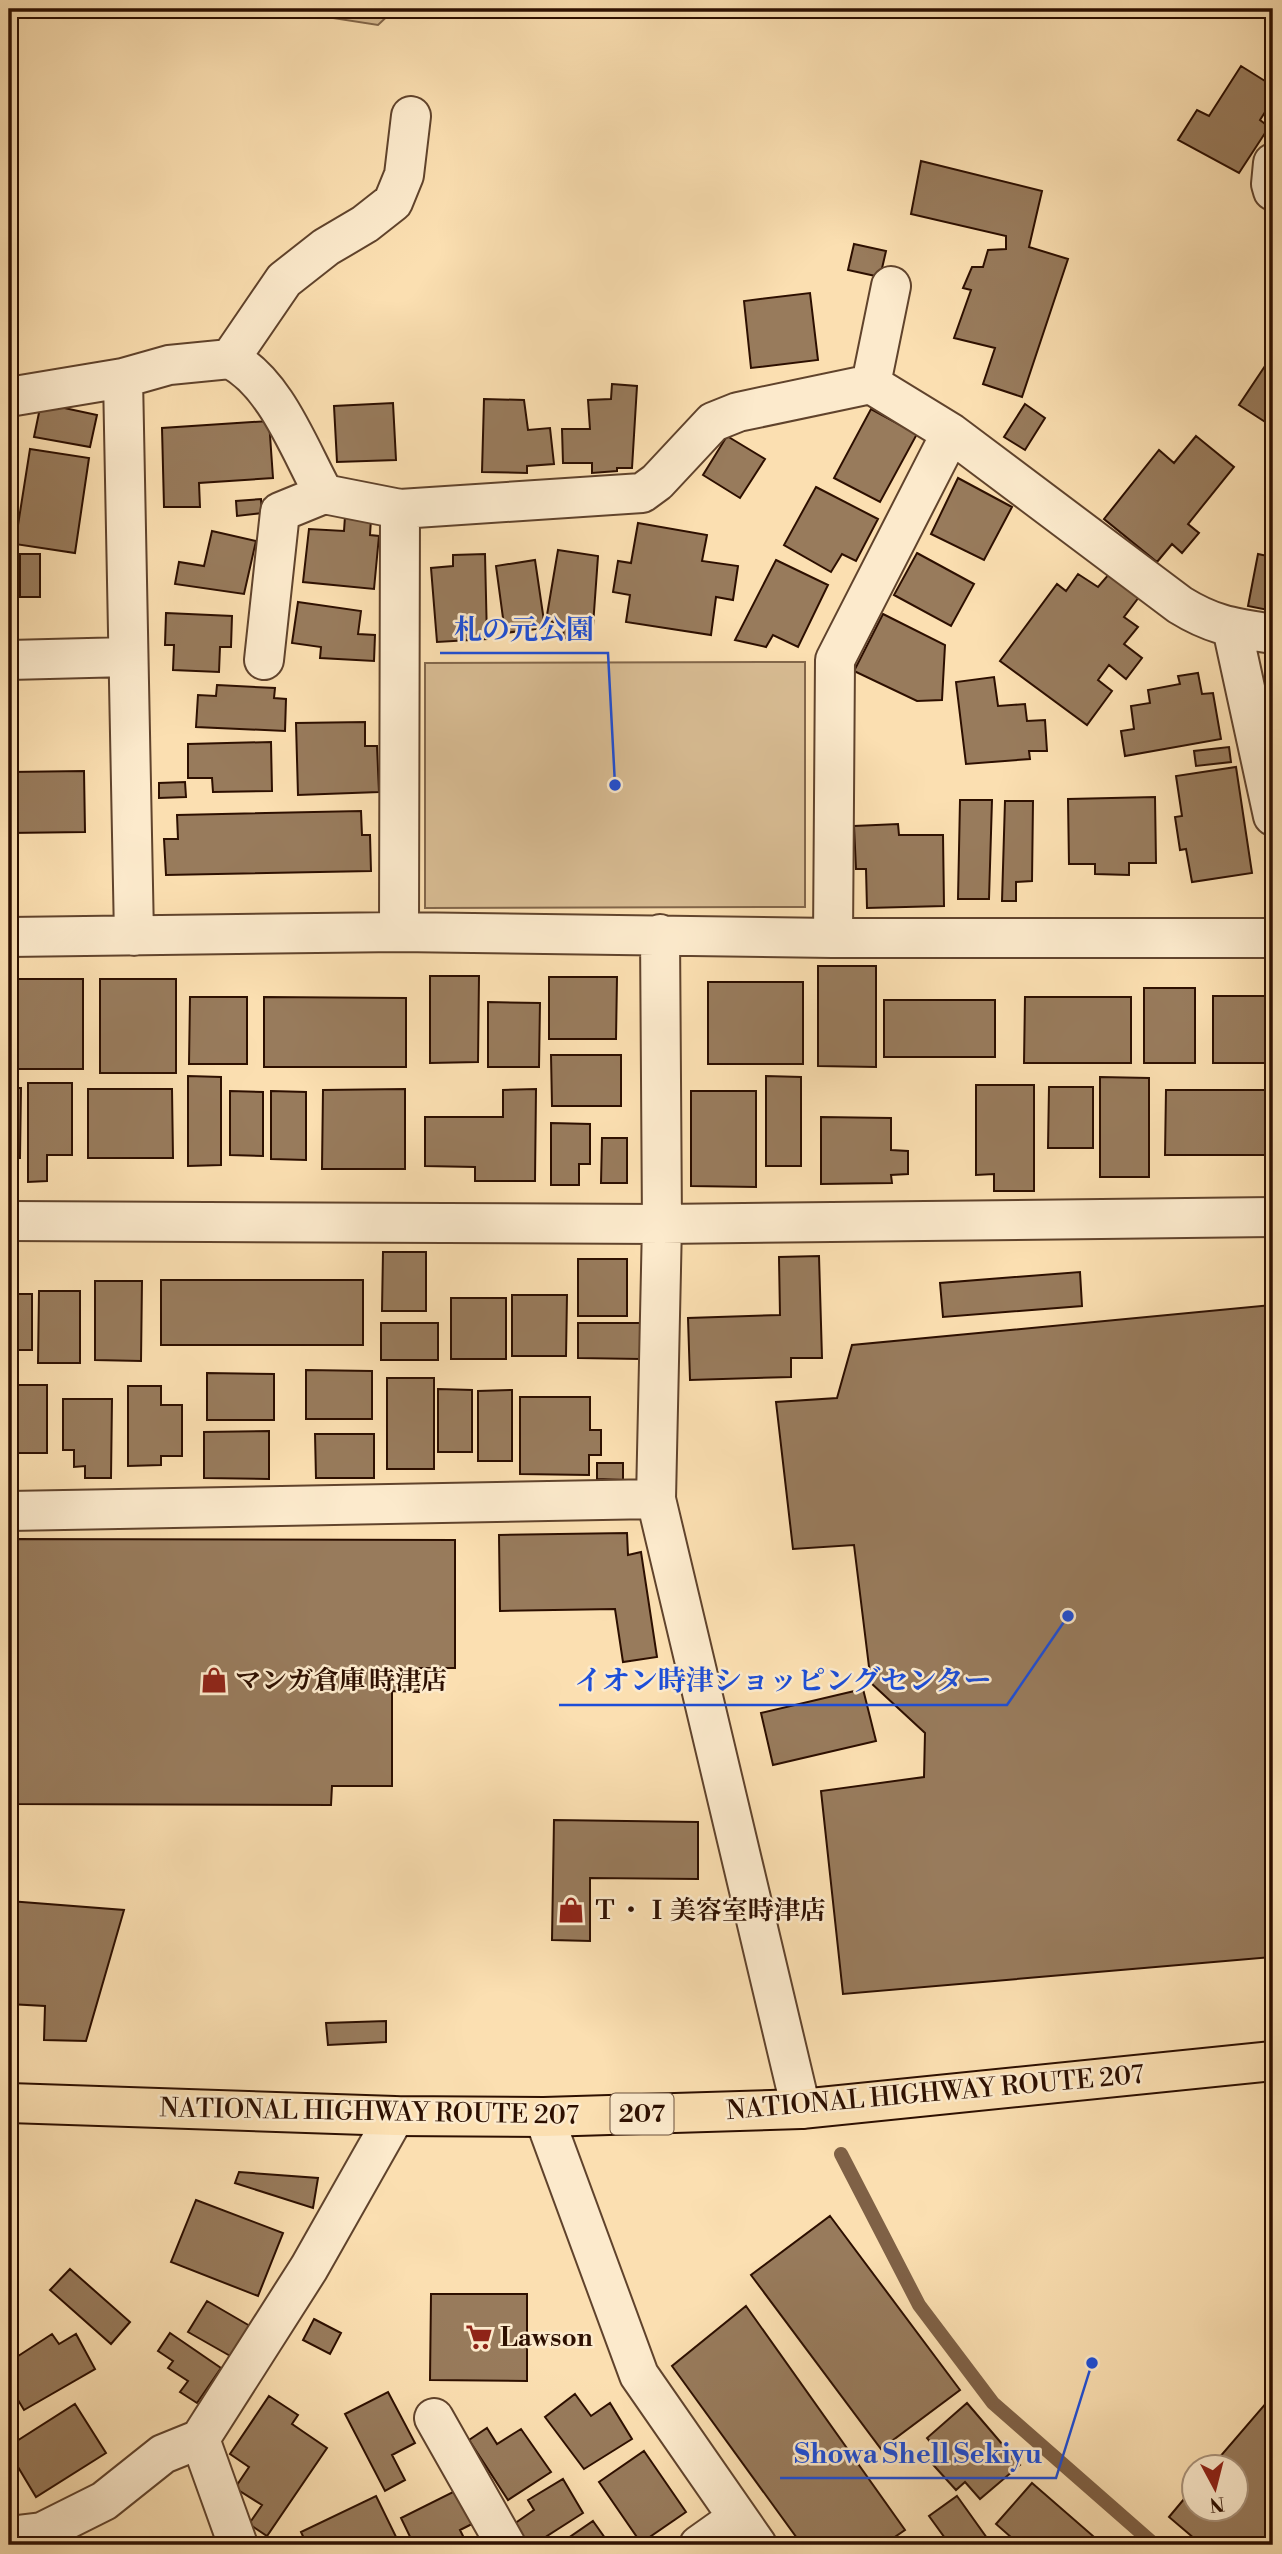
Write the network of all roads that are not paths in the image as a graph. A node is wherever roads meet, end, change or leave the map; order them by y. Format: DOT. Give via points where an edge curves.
graph roads {
  1 [pos="411,116"];
  2 [pos="1273,163"];
  3 [pos="1273,191"];
  4 [pos="891,286"];
  5 [pos="230,359"];
  6 [pos="123,379"];
  7 [pos="872,384"];
  8 [pos="9,397"];
  9 [pos="951,433"];
  10 [pos="324,494"];
  11 [pos="400,509"];
  12 [pos="1232,628"];
  13 [pos="1273,634"];
  14 [pos="128,657"];
  15 [pos="9,660"];
  16 [pos="264,660"];
  17 [pos="1273,816"];
  18 [pos="399,932"];
  19 [pos="660,934"];
  20 [pos="134,936"];
  21 [pos="9,937"];
  22 [pos="833,938"];
  23 [pos="1273,938"];
  24 [pos="1273,1217"];
  25 [pos="9,1221"];
  26 [pos="662,1224"];
  27 [pos="656,1499"];
  28 [pos="9,1511"];
  29 [pos="1273,2061"];
  30 [pos="9,2103"];
  31 [pos="801,2109"];
  32 [pos="395,2116"];
  33 [pos="544,2117"];
  34 [pos="434,2418"];
  35 [pos="200,2439"];
  36 [pos="747,2531"];
  37 [pos="9,2536"];
  38 [pos="237,2545"];
  39 [pos="506,2545"];
  40 [pos="699,2545"];
  1 -- 5 [label="street" via="404,175 393,202 284,280"];
  2 -- 3 [label="street"];
  4 -- 7 [label="street"];
  5 -- 6 [label="street" via="169,365"];
  5 -- 10 [label="street" via="255,376 278,408"];
  6 -- 8 [label="street"];
  6 -- 14 [label="street"];
  7 -- 9 [label="street"];
  7 -- 11 [label="street" via="737,412 713,422 642,493"];
  9 -- 12 [label="street" via="1180,605 1204,620"];
  9 -- 22 [label="street" via="835,660"];
  10 -- 11 [label="street"];
  10 -- 16 [label="street" via="280,512"];
  11 -- 18 [label="street"];
  12 -- 13 [label="street"];
  12 -- 17 [label="street"];
  14 -- 15 [label="street"];
  14 -- 20 [label="street"];
  18 -- 19 [label="street"];
  18 -- 20 [label="street"];
  19 -- 22 [label="street"];
  19 -- 26 [label="street"];
  20 -- 21 [label="street"];
  22 -- 23 [label="street"];
  24 -- 26 [label="street"];
  25 -- 26 [label="street"];
  26 -- 27 [label="street"];
  27 -- 28 [label="street"];
  27 -- 31 [label="street"];
  29 -- 31 [label="highway, NATIONAL HIGHWAY ROUTE 207 / 207"];
  30 -- 32 [label="highway, NATIONAL HIGHWAY ROUTE 207 / 207"];
  31 -- 33 [label="highway, NATIONAL HIGHWAY ROUTE 207 / 207"];
  32 -- 33 [label="highway, NATIONAL HIGHWAY ROUTE 207 / 207"];
  32 -- 35 [label="street" via="309,2268"];
  33 -- 36 [label="street" via="639,2375"];
  34 -- 39 [label="street"];
  35 -- 37 [label="street" via="163,2454 104,2501 42,2532"];
  35 -- 38 [label="street"];
  36 -- 40 [label="street"];
}
